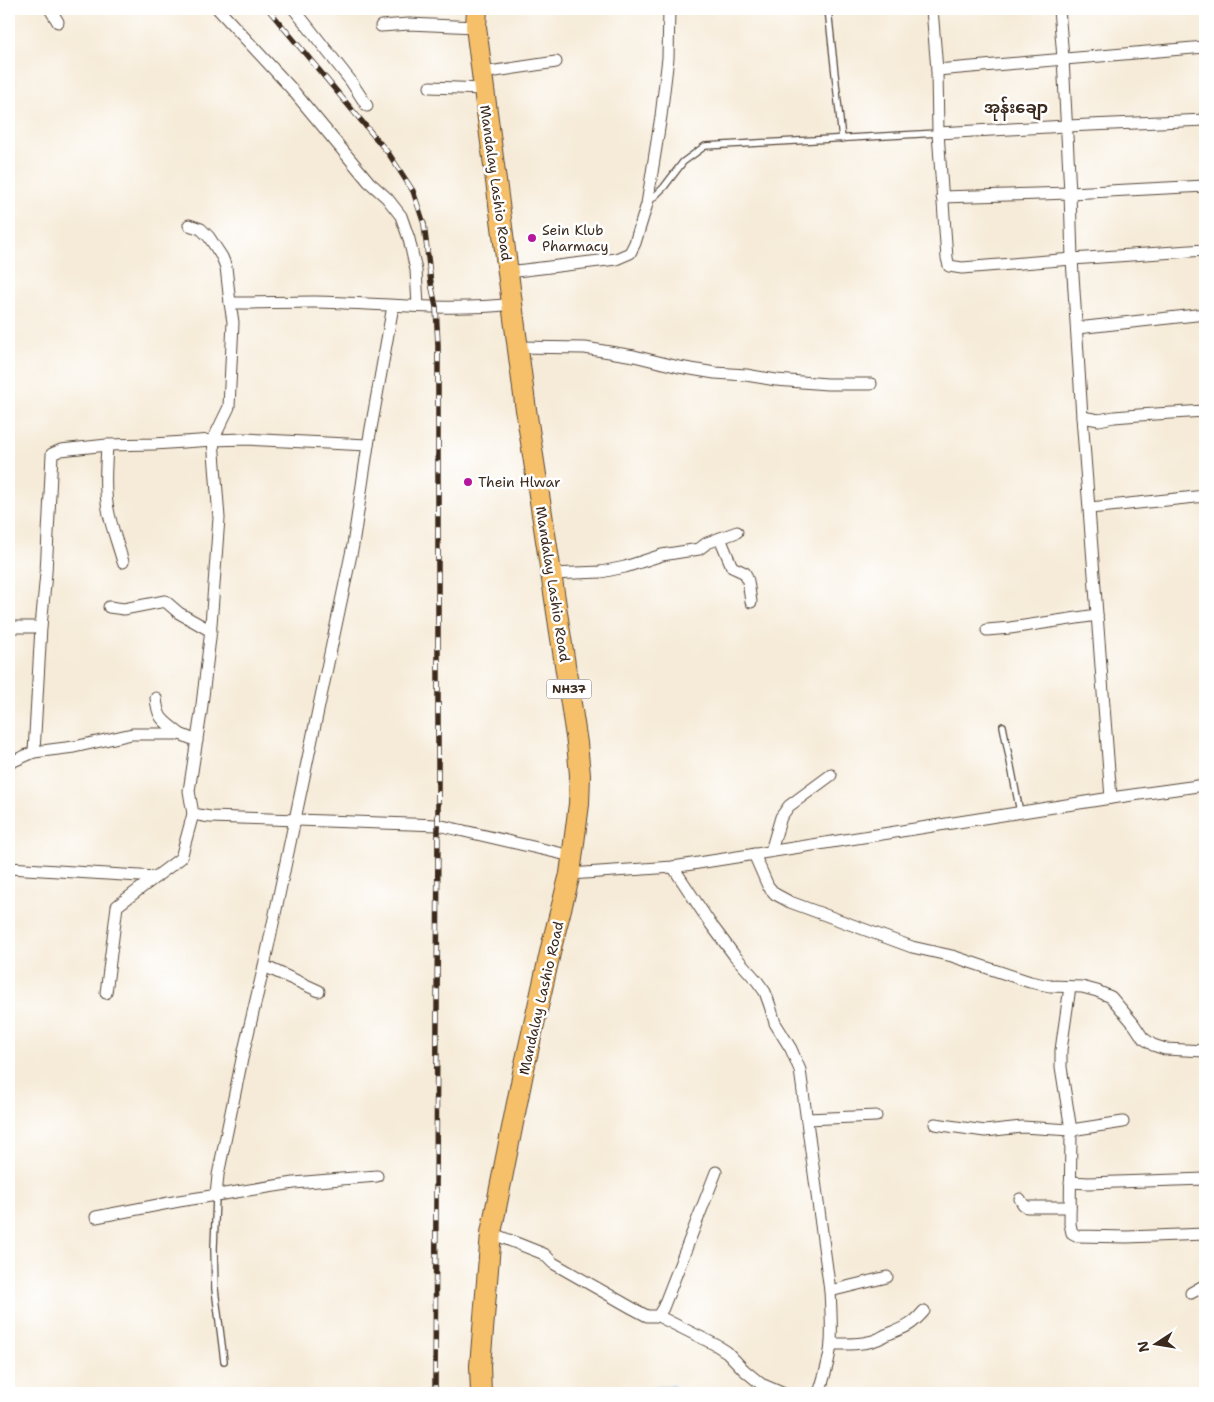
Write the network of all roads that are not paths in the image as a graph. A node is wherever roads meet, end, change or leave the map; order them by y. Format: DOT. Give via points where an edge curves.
graph roads {
  1 [pos="50,9"];
  2 [pos="218,9"];
  3 [pos="294,9"];
  4 [pos="668,9"];
  5 [pos="828,9"];
  6 [pos="932,9"];
  7 [pos="1059,9"];
  8 [pos="477,18"];
  9 [pos="58,22"];
  10 [pos="381,26"];
  11 [pos="1205,47"];
  12 [pos="1063,58"];
  13 [pos="556,62"];
  14 [pos="936,70"];
  15 [pos="483,81"];
  16 [pos="430,87"];
  17 [pos="367,106"];
  18 [pos="1205,120"];
  19 [pos="1067,126"];
  20 [pos="938,133"];
  21 [pos="842,139"];
  22 [pos="1205,186"];
  23 [pos="1070,193"];
  24 [pos="942,197"];
  25 [pos="647,204"];
  26 [pos="189,225"];
  27 [pos="1205,250"];
  28 [pos="1072,259"];
  29 [pos="508,272"];
  30 [pos="230,304"];
  31 [pos="512,304"];
  32 [pos="393,306"];
  33 [pos="418,306"];
  34 [pos="1205,314"];
  35 [pos="1077,328"];
  36 [pos="518,348"];
  37 [pos="871,384"];
  38 [pos="1205,411"];
  39 [pos="1082,418"];
  40 [pos="213,440"];
  41 [pos="368,444"];
  42 [pos="107,445"];
  43 [pos="1205,496"];
  44 [pos="1090,508"];
  45 [pos="737,532"];
  46 [pos="720,538"];
  47 [pos="123,562"];
  48 [pos="551,574"];
  49 [pos="751,602"];
  50 [pos="109,607"];
  51 [pos="1097,615"];
  52 [pos="41,627"];
  53 [pos="9,628"];
  54 [pos="987,630"];
  55 [pos="211,631"];
  56 [pos="156,698"];
  57 [pos="1002,726"];
  58 [pos="180,734"];
  59 [pos="197,741"];
  60 [pos="34,752"];
  61 [pos="9,763"];
  62 [pos="831,774"];
  63 [pos="1205,785"];
  64 [pos="1111,798"];
  65 [pos="1020,812"];
  66 [pos="193,814"];
  67 [pos="296,819"];
  68 [pos="771,851"];
  69 [pos="754,854"];
  70 [pos="571,865"];
  71 [pos="673,866"];
  72 [pos="9,868"];
  73 [pos="156,877"];
  74 [pos="264,966"];
  75 [pos="1070,987"];
  76 [pos="319,991"];
  77 [pos="106,993"];
  78 [pos="1205,1051"];
  79 [pos="876,1116"];
  80 [pos="807,1119"];
  81 [pos="1124,1122"];
  82 [pos="935,1124"];
  83 [pos="1071,1130"];
  84 [pos="716,1172"];
  85 [pos="377,1176"];
  86 [pos="1205,1179"];
  87 [pos="1070,1182"];
  88 [pos="216,1196"];
  89 [pos="1020,1200"];
  90 [pos="1070,1207"];
  91 [pos="96,1217"];
  92 [pos="491,1233"];
  93 [pos="1205,1234"];
  94 [pos="887,1277"];
  95 [pos="1205,1285"];
  96 [pos="830,1292"];
  97 [pos="1191,1293"];
  98 [pos="924,1311"];
  99 [pos="658,1316"];
  100 [pos="831,1344"];
  101 [pos="224,1361"];
  102 [pos="481,1393"];
  103 [pos="782,1393"];
  104 [pos="820,1393"];
  1 -- 9 [label="street"];
  2 -- 33 [label="street" via="401,216 414,263"];
  3 -- 17 [label="street"];
  4 -- 25 [label="street" via="668,58"];
  5 -- 21 [label="lane"];
  6 -- 14 [label="street"];
  7 -- 12 [label="street"];
  8 -- 10 [label="street"];
  8 -- 15 [label="highway, Mandalay Lashio Road / NH37"];
  11 -- 12 [label="street"];
  12 -- 14 [label="street"];
  12 -- 19 [label="street"];
  13 -- 15 [label="street"];
  14 -- 20 [label="street"];
  15 -- 16 [label="street"];
  15 -- 29 [label="highway, Mandalay Lashio Road / NH37"];
  18 -- 19 [label="street"];
  19 -- 20 [label="street"];
  19 -- 23 [label="street"];
  20 -- 21 [label="lane"];
  20 -- 24 [label="street"];
  21 -- 25 [label="lane" via="705,146 683,162"];
  22 -- 23 [label="street"];
  23 -- 24 [label="street"];
  23 -- 28 [label="street"];
  24 -- 28 [label="street" via="949,266 962,268"];
  25 -- 29 [label="street" via="630,254 616,259"];
  26 -- 30 [label="street" via="202,229 222,257"];
  27 -- 28 [label="street"];
  28 -- 35 [label="street"];
  29 -- 31 [label="highway, Mandalay Lashio Road / NH37"];
  30 -- 32 [label="street" via="314,302"];
  30 -- 40 [label="street" via="233,322 229,408"];
  31 -- 33 [label="street"];
  31 -- 36 [label="highway, Mandalay Lashio Road / NH37"];
  32 -- 33 [label="street"];
  32 -- 41 [label="street"];
  34 -- 35 [label="street"];
  35 -- 39 [label="street"];
  36 -- 37 [label="street" via="585,348 715,373 828,384"];
  36 -- 48 [label="highway, Mandalay Lashio Road / NH37"];
  38 -- 39 [label="street" via="1099,420"];
  39 -- 44 [label="street"];
  40 -- 41 [label="street"];
  40 -- 42 [label="street"];
  40 -- 55 [label="street" via="219,518"];
  41 -- 67 [label="street" via="353,545"];
  42 -- 47 [label="street" via="108,507"];
  42 -- 52 [label="street" via="52,454"];
  43 -- 44 [label="street"];
  44 -- 51 [label="street"];
  45 -- 46 [label="street"];
  46 -- 48 [label="street" via="706,542 698,549 662,555 625,567 601,572"];
  46 -- 49 [label="street" via="732,567 745,573"];
  48 -- 70 [label="highway, Mandalay Lashio Road / NH37" via="580,775 580,804"];
  50 -- 55 [label="street" via="124,609 165,601"];
  51 -- 54 [label="street"];
  51 -- 64 [label="street"];
  52 -- 53 [label="street"];
  52 -- 60 [label="street"];
  55 -- 59 [label="street"];
  56 -- 58 [label="street" via="161,718"];
  57 -- 65 [label="lane"];
  58 -- 59 [label="street"];
  58 -- 60 [label="street" via="132,734"];
  59 -- 66 [label="street" via="189,791"];
  60 -- 61 [label="street"];
  62 -- 68 [label="street" via="789,806 780,817"];
  63 -- 64 [label="street"];
  64 -- 65 [label="street"];
  65 -- 68 [label="street"];
  66 -- 67 [label="street"];
  66 -- 73 [label="street" via="181,858"];
  67 -- 70 [label="street" via="438,825"];
  67 -- 74 [label="street"];
  68 -- 69 [label="street"];
  69 -- 71 [label="street"];
  69 -- 75 [label="street" via="768,886 790,902 912,947 952,956 1030,982"];
  70 -- 71 [label="street"];
  70 -- 92 [label="highway, Mandalay Lashio Road / NH37" via="525,1063"];
  71 -- 80 [label="street" via="734,955 765,992 775,1023 800,1070"];
  72 -- 73 [label="street"];
  73 -- 77 [label="street" via="117,906"];
  74 -- 76 [label="street"];
  74 -- 88 [label="street" via="242,1059"];
  75 -- 78 [label="street" via="1082,987 1111,997 1143,1038 1153,1045 1165,1049"];
  75 -- 83 [label="street" via="1061,1067"];
  79 -- 80 [label="street"];
  80 -- 96 [label="street"];
  81 -- 83 [label="street"];
  82 -- 83 [label="street" via="985,1131 1022,1128"];
  83 -- 87 [label="street"];
  84 -- 99 [label="street"];
  85 -- 88 [label="street" via="294,1183"];
  86 -- 87 [label="street"];
  87 -- 90 [label="street"];
  88 -- 91 [label="street"];
  88 -- 101 [label="lane" via="215,1289"];
  89 -- 90 [label="street" via="1026,1207"];
  90 -- 93 [label="street" via="1072,1233 1078,1236"];
  92 -- 99 [label="street" via="544,1254 553,1263 647,1316"];
  92 -- 102 [label="highway, Mandalay Lashio Road / NH37" via="480,1366"];
  94 -- 96 [label="street"];
  95 -- 97 [label="street"];
  96 -- 100 [label="street"];
  98 -- 100 [label="street" via="901,1330 878,1339"];
  99 -- 103 [label="street" via="728,1352 760,1384"];
  100 -- 104 [label="street"];
}
